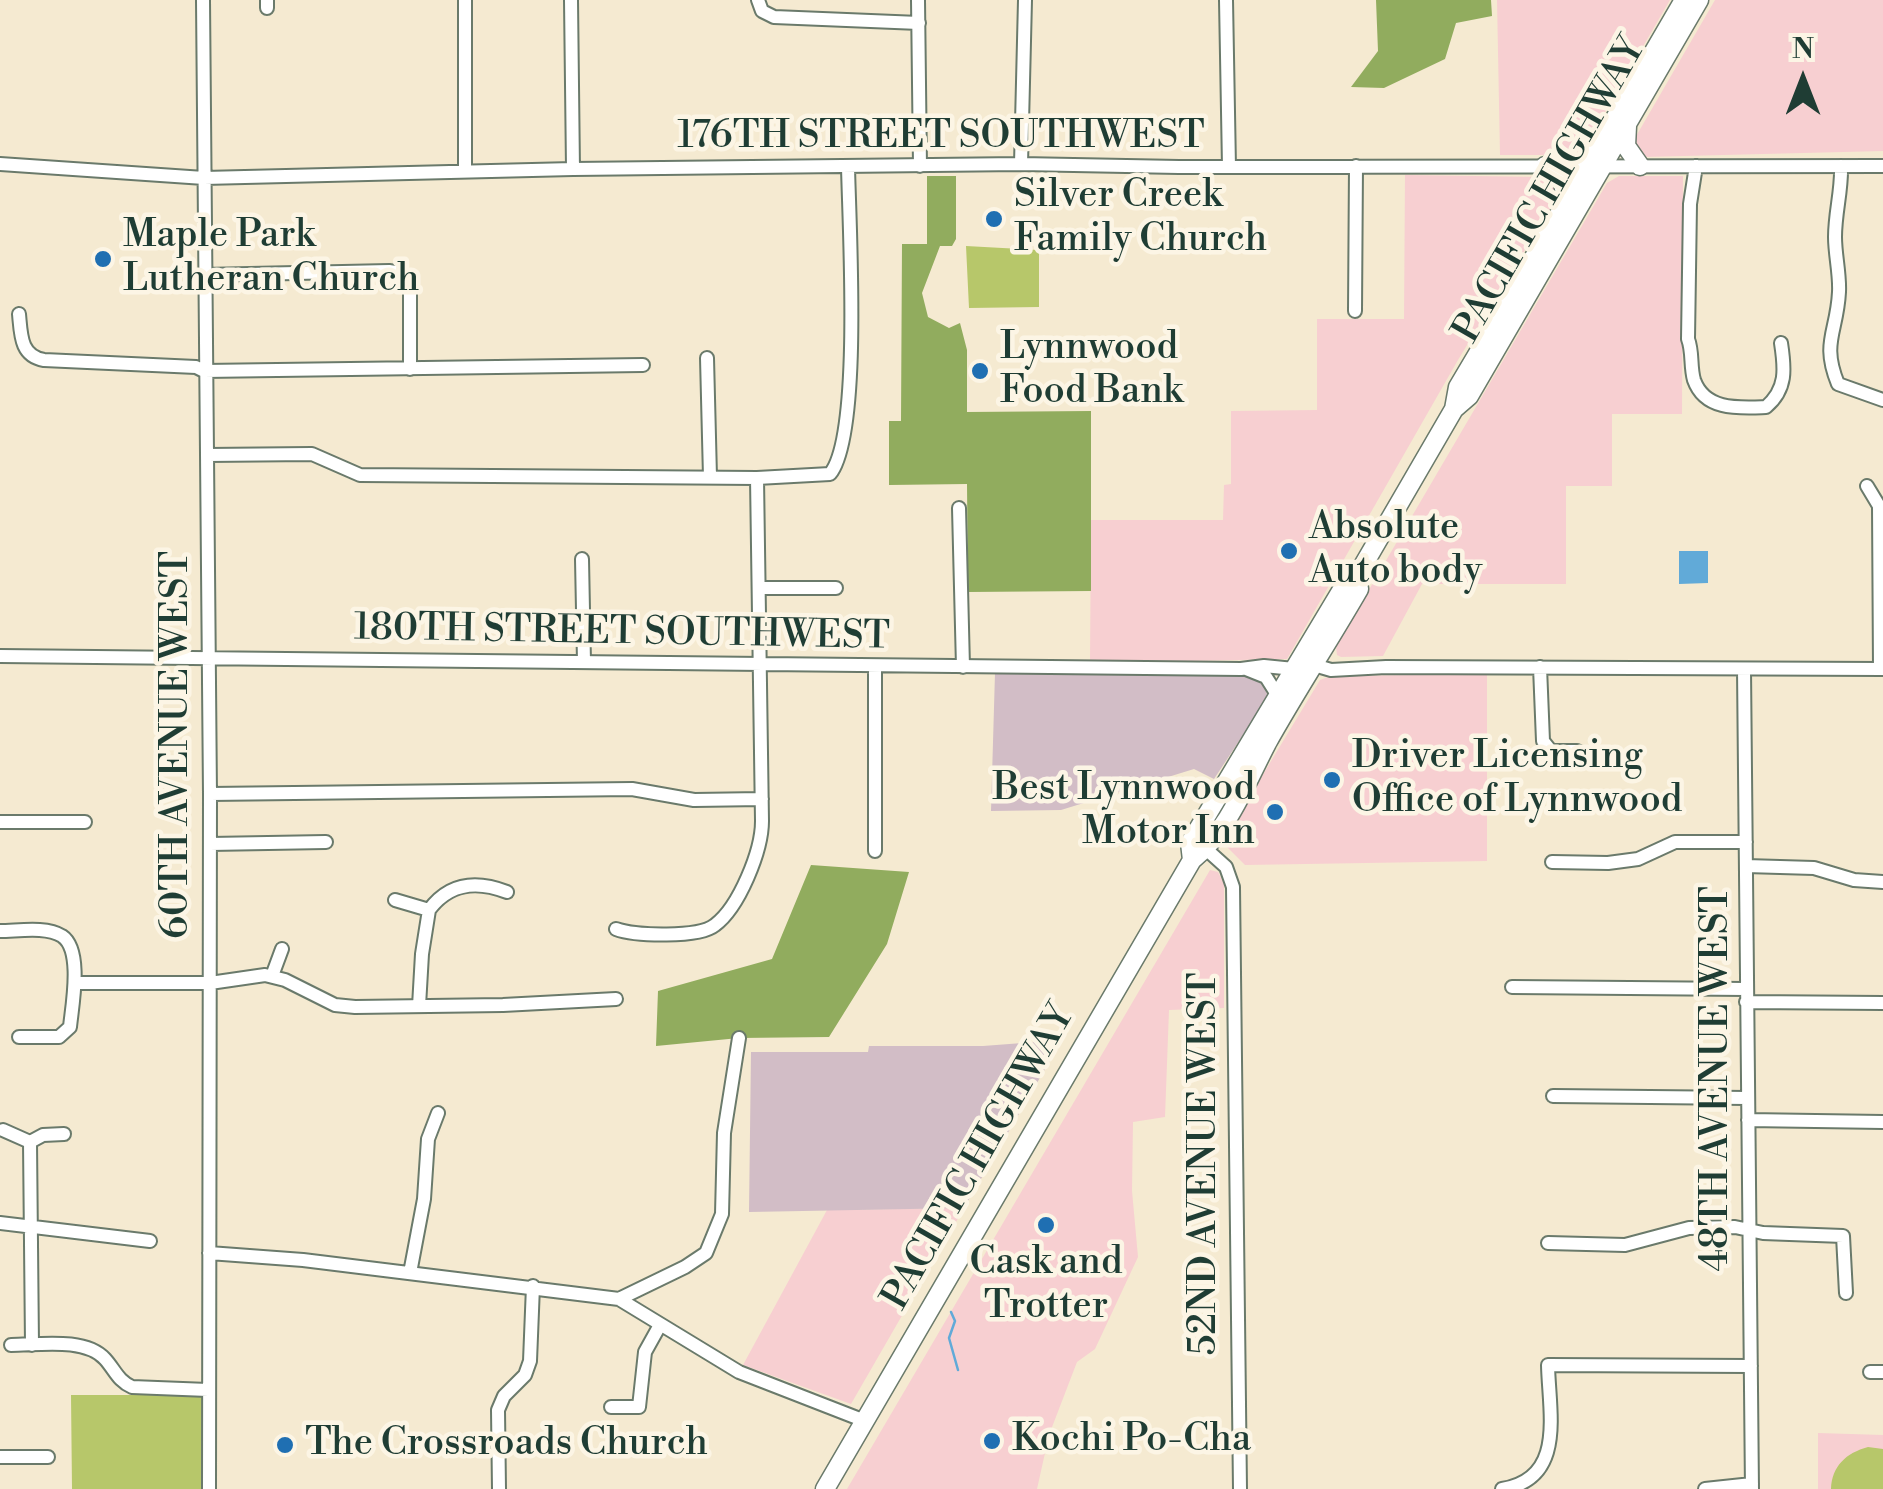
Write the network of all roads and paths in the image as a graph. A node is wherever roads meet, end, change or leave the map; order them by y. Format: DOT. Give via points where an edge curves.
graph roads {
  1 [pos="203,0"];
  2 [pos="465,0"];
  3 [pos="571,0"];
  4 [pos="918,0"];
  5 [pos="1025,0"];
  6 [pos="1226,0"];
  7 [pos="1684,0"];
  8 [pos="1699,0"];
  9 [pos="760,6"];
  10 [pos="919,23"];
  11 [pos="1627,124"];
  12 [pos="0,164"];
  13 [pos="1021,164"];
  14 [pos="848,166"];
  15 [pos="920,166"];
  16 [pos="1356,166"];
  17 [pos="1545,166"];
  18 [pos="1595,166"];
  19 [pos="1640,166"];
  20 [pos="1696,166"];
  21 [pos="1841,166"];
  22 [pos="1883,166"];
  23 [pos="1229,167"];
  24 [pos="574,169"];
  25 [pos="466,171"];
  26 [pos="204,178"];
  27 [pos="1567,200"];
  28 [pos="203,275"];
  29 [pos="1354,311"];
  30 [pos="19,314"];
  31 [pos="1496,322"];
  32 [pos="1781,343"];
  33 [pos="707,358"];
  34 [pos="643,365"];
  35 [pos="410,369"];
  36 [pos="204,371"];
  37 [pos="1480,376"];
  38 [pos="1883,400"];
  39 [pos="1454,409"];
  40 [pos="206,455"];
  41 [pos="710,476"];
  42 [pos="758,478"];
  43 [pos="1867,486"];
  44 [pos="959,508"];
  45 [pos="582,559"];
  46 [pos="1356,576"];
  47 [pos="760,588"];
  48 [pos="836,588"];
  49 [pos="1321,624"];
  50 [pos="1326,646"];
  51 [pos="0,656"];
  52 [pos="208,660"];
  53 [pos="584,662"];
  54 [pos="760,664"];
  55 [pos="1314,666"];
  56 [pos="875,667"];
  57 [pos="963,667"];
  58 [pos="1244,668"];
  59 [pos="1345,668"];
  60 [pos="1540,668"];
  61 [pos="1294,669"];
  62 [pos="1744,669"];
  63 [pos="1881,669"];
  64 [pos="1278,696"];
  65 [pos="1273,734"];
  66 [pos="1591,759"];
  67 [pos="210,794"];
  68 [pos="762,799"];
  69 [pos="0,822"];
  70 [pos="85,822"];
  71 [pos="326,842"];
  72 [pos="1746,842"];
  73 [pos="210,844"];
  74 [pos="875,850"];
  75 [pos="1199,854"];
  76 [pos="1552,862"];
  77 [pos="1746,866"];
  78 [pos="1883,882"];
  79 [pos="506,892"];
  80 [pos="395,900"];
  81 [pos="430,910"];
  82 [pos="616,929"];
  83 [pos="0,932"];
  84 [pos="282,949"];
  85 [pos="272,976"];
  86 [pos="210,983"];
  87 [pos="75,984"];
  88 [pos="1512,987"];
  89 [pos="1746,996"];
  90 [pos="616,999"];
  91 [pos="1883,1004"];
  92 [pos="419,1006"];
  93 [pos="19,1037"];
  94 [pos="739,1038"];
  95 [pos="1553,1096"];
  96 [pos="1747,1098"];
  97 [pos="438,1112"];
  98 [pos="1748,1120"];
  99 [pos="1883,1122"];
  100 [pos="2,1130"];
  101 [pos="64,1134"];
  102 [pos="30,1142"];
  103 [pos="0,1223"];
  104 [pos="32,1226"];
  105 [pos="1749,1230"];
  106 [pos="150,1241"];
  107 [pos="1548,1243"];
  108 [pos="210,1253"];
  109 [pos="410,1272"];
  110 [pos="533,1286"];
  111 [pos="1846,1294"];
  112 [pos="619,1299"];
  113 [pos="660,1325"];
  114 [pos="11,1345"];
  115 [pos="32,1345"];
  116 [pos="1751,1366"];
  117 [pos="208,1390"];
  118 [pos="611,1407"];
  119 [pos="864,1420"];
  120 [pos="48,1456"];
  121 [pos="0,1457"];
  122 [pos="1533,1484"];
  123 [pos="1752,1486"];
  124 [pos="209,1489"];
  125 [pos="500,1489"];
  126 [pos="825,1489"];
  127 [pos="1240,1489"];
  128 [pos="1502,1489"];
  129 [pos="1705,1489"];
  1 -- 26 [label="street, 60TH AVENUE WEST"];
  2 -- 25 [label="street"];
  3 -- 24 [label="street"];
  4 -- 10 [label="street"];
  5 -- 13 [label="street"];
  6 -- 23 [label="street"];
  7 -- 18 [label="highway, PACIFIC HIGHWAY"];
  8 -- 11 [label="highway, PACIFIC HIGHWAY"];
  9 -- 10 [label="street" via="774,18"];
  10 -- 15 [label="street"];
  11 -- 18 [label="highway, PACIFIC HIGHWAY"];
  11 -- 19 [label="highway" via="1626,146"];
  12 -- 26 [label="street, 176TH STREET SOUTHWEST"];
  13 -- 15 [label="street, 176TH STREET SOUTHWEST"];
  13 -- 23 [label="street, 176TH STREET SOUTHWEST"];
  14 -- 15 [label="street, 176TH STREET SOUTHWEST"];
  14 -- 24 [label="street, 176TH STREET SOUTHWEST"];
  14 -- 42 [label="street" via="848,406 836,467 821,476"];
  16 -- 17 [label="street, 176TH STREET SOUTHWEST"];
  16 -- 23 [label="street, 176TH STREET SOUTHWEST"];
  16 -- 29 [label="street"];
  17 -- 18 [label="street, 176TH STREET SOUTHWEST"];
  17 -- 27 [label="highway" via="1562,180"];
  18 -- 19 [label="street, 176TH STREET SOUTHWEST"];
  18 -- 27 [label="highway, PACIFIC HIGHWAY"];
  18 -- 37 [label="highway, PACIFIC HIGHWAY"];
  19 -- 20 [label="street, 176TH STREET SOUTHWEST"];
  20 -- 21 [label="street, 176TH STREET SOUTHWEST"];
  20 -- 32 [label="street" via="1688,338 1693,377 1717,404 1766,408 1783,386"];
  21 -- 22 [label="street, 176TH STREET SOUTHWEST"];
  21 -- 38 [label="street" via="1835,229 1840,292 1828,359 1838,384"];
  24 -- 25 [label="street, 176TH STREET SOUTHWEST"];
  25 -- 26 [label="street, 176TH STREET SOUTHWEST"];
  26 -- 28 [label="street, 60TH AVENUE WEST"];
  27 -- 31 [label="highway, PACIFIC HIGHWAY"];
  28 -- 35 [label="street" via="404,276 410,287"];
  28 -- 36 [label="street, 60TH AVENUE WEST"];
  30 -- 36 [label="street" via="24,346 36,359"];
  31 -- 37 [label="highway"];
  31 -- 39 [label="highway, PACIFIC HIGHWAY" via="1458,387"];
  33 -- 41 [label="street"];
  34 -- 35 [label="street"];
  35 -- 36 [label="street"];
  36 -- 40 [label="street, 60TH AVENUE WEST"];
  37 -- 39 [label="highway, PACIFIC HIGHWAY"];
  39 -- 46 [label="highway, PACIFIC HIGHWAY"];
  40 -- 41 [label="street" via="312,454 360,474"];
  40 -- 52 [label="street, 60TH AVENUE WEST"];
  41 -- 42 [label="street"];
  42 -- 47 [label="street"];
  43 -- 63 [label="street" via="1879,506"];
  44 -- 57 [label="street"];
  45 -- 53 [label="street"];
  46 -- 49 [label="highway, PACIFIC HIGHWAY"];
  46 -- 50 [label="highway, PACIFIC HIGHWAY" via="1359,589"];
  47 -- 48 [label="street"];
  47 -- 54 [label="street"];
  49 -- 55 [label="highway"];
  49 -- 61 [label="highway, PACIFIC HIGHWAY"];
  50 -- 55 [label="highway, PACIFIC HIGHWAY"];
  50 -- 59 [label="street"];
  51 -- 52 [label="street, 180TH STREET SOUTHWEST"];
  52 -- 53 [label="street, 180TH STREET SOUTHWEST"];
  52 -- 67 [label="street, 60TH AVENUE WEST"];
  53 -- 54 [label="street, 180TH STREET SOUTHWEST"];
  54 -- 56 [label="street, 180TH STREET SOUTHWEST"];
  54 -- 68 [label="street"];
  55 -- 59 [label="street"];
  55 -- 65 [label="highway, PACIFIC HIGHWAY"];
  56 -- 57 [label="street, 180TH STREET SOUTHWEST"];
  56 -- 74 [label="street"];
  57 -- 58 [label="street, 180TH STREET SOUTHWEST"];
  58 -- 61 [label="street, 180TH STREET SOUTHWEST"];
  58 -- 64 [label="street" via="1266,678"];
  59 -- 60 [label="street"];
  60 -- 62 [label="street"];
  60 -- 66 [label="street" via="1543,741 1551,751 1577,751"];
  61 -- 64 [label="highway, PACIFIC HIGHWAY"];
  61 -- 65 [label="highway"];
  62 -- 63 [label="street"];
  62 -- 72 [label="street, 48TH AVENUE WEST"];
  64 -- 75 [label="highway, PACIFIC HIGHWAY" via="1190,843"];
  65 -- 75 [label="highway, PACIFIC HIGHWAY"];
  67 -- 68 [label="street" via="632,789 694,800"];
  67 -- 73 [label="street, 60TH AVENUE WEST"];
  68 -- 82 [label="street" via="756,860 715,926 697,933"];
  69 -- 70 [label="street"];
  71 -- 73 [label="street"];
  72 -- 76 [label="street" via="1675,842 1608,863"];
  72 -- 77 [label="street, 48TH AVENUE WEST"];
  73 -- 86 [label="street, 60TH AVENUE WEST"];
  75 -- 119 [label="highway, PACIFIC HIGHWAY"];
  75 -- 127 [label="street, 52ND AVENUE WEST" via="1226,867 1233,887"];
  77 -- 78 [label="street" via="1814,868"];
  77 -- 89 [label="street, 48TH AVENUE WEST"];
  79 -- 81 [label="street" via="486,884 457,887"];
  80 -- 81 [label="street"];
  81 -- 92 [label="street"];
  83 -- 87 [label="street" via="63,936 73,950"];
  84 -- 85 [label="street"];
  85 -- 86 [label="street"];
  85 -- 92 [label="street" via="342,1006"];
  86 -- 87 [label="street"];
  86 -- 108 [label="street, 60TH AVENUE WEST"];
  87 -- 93 [label="street" via="70,1027 58,1038"];
  88 -- 89 [label="street"];
  89 -- 91 [label="street"];
  89 -- 96 [label="street, 48TH AVENUE WEST"];
  90 -- 92 [label="street"];
  94 -- 112 [label="street" via="724,1133 722,1214 706,1252"];
  95 -- 96 [label="street"];
  96 -- 98 [label="street, 48TH AVENUE WEST"];
  97 -- 109 [label="street" via="428,1139"];
  98 -- 99 [label="street"];
  98 -- 105 [label="street, 48TH AVENUE WEST"];
  100 -- 102 [label="street"];
  101 -- 102 [label="street"];
  102 -- 104 [label="street"];
  103 -- 104 [label="street"];
  104 -- 106 [label="street"];
  104 -- 115 [label="street"];
  105 -- 107 [label="street" via="1689,1228 1626,1245"];
  105 -- 111 [label="street" via="1843,1236"];
  105 -- 116 [label="street, 48TH AVENUE WEST"];
  108 -- 109 [label="street"];
  108 -- 117 [label="street, 60TH AVENUE WEST"];
  109 -- 110 [label="street"];
  110 -- 112 [label="street"];
  110 -- 125 [label="street" via="530,1361 498,1410"];
  112 -- 113 [label="street"];
  113 -- 118 [label="street" via="645,1352 639,1408"];
  113 -- 119 [label="street" via="739,1372"];
  114 -- 115 [label="street"];
  115 -- 117 [label="street" via="89,1348 132,1387"];
  116 -- 122 [label="street" via="1548,1365 1550,1447"];
  116 -- 123 [label="street, 48TH AVENUE WEST"];
  117 -- 124 [label="street, 60TH AVENUE WEST"];
  119 -- 126 [label="highway, PACIFIC HIGHWAY"];
  120 -- 121 [label="street"];
  122 -- 128 [label="street"];
  123 -- 129 [label="street"];
}
